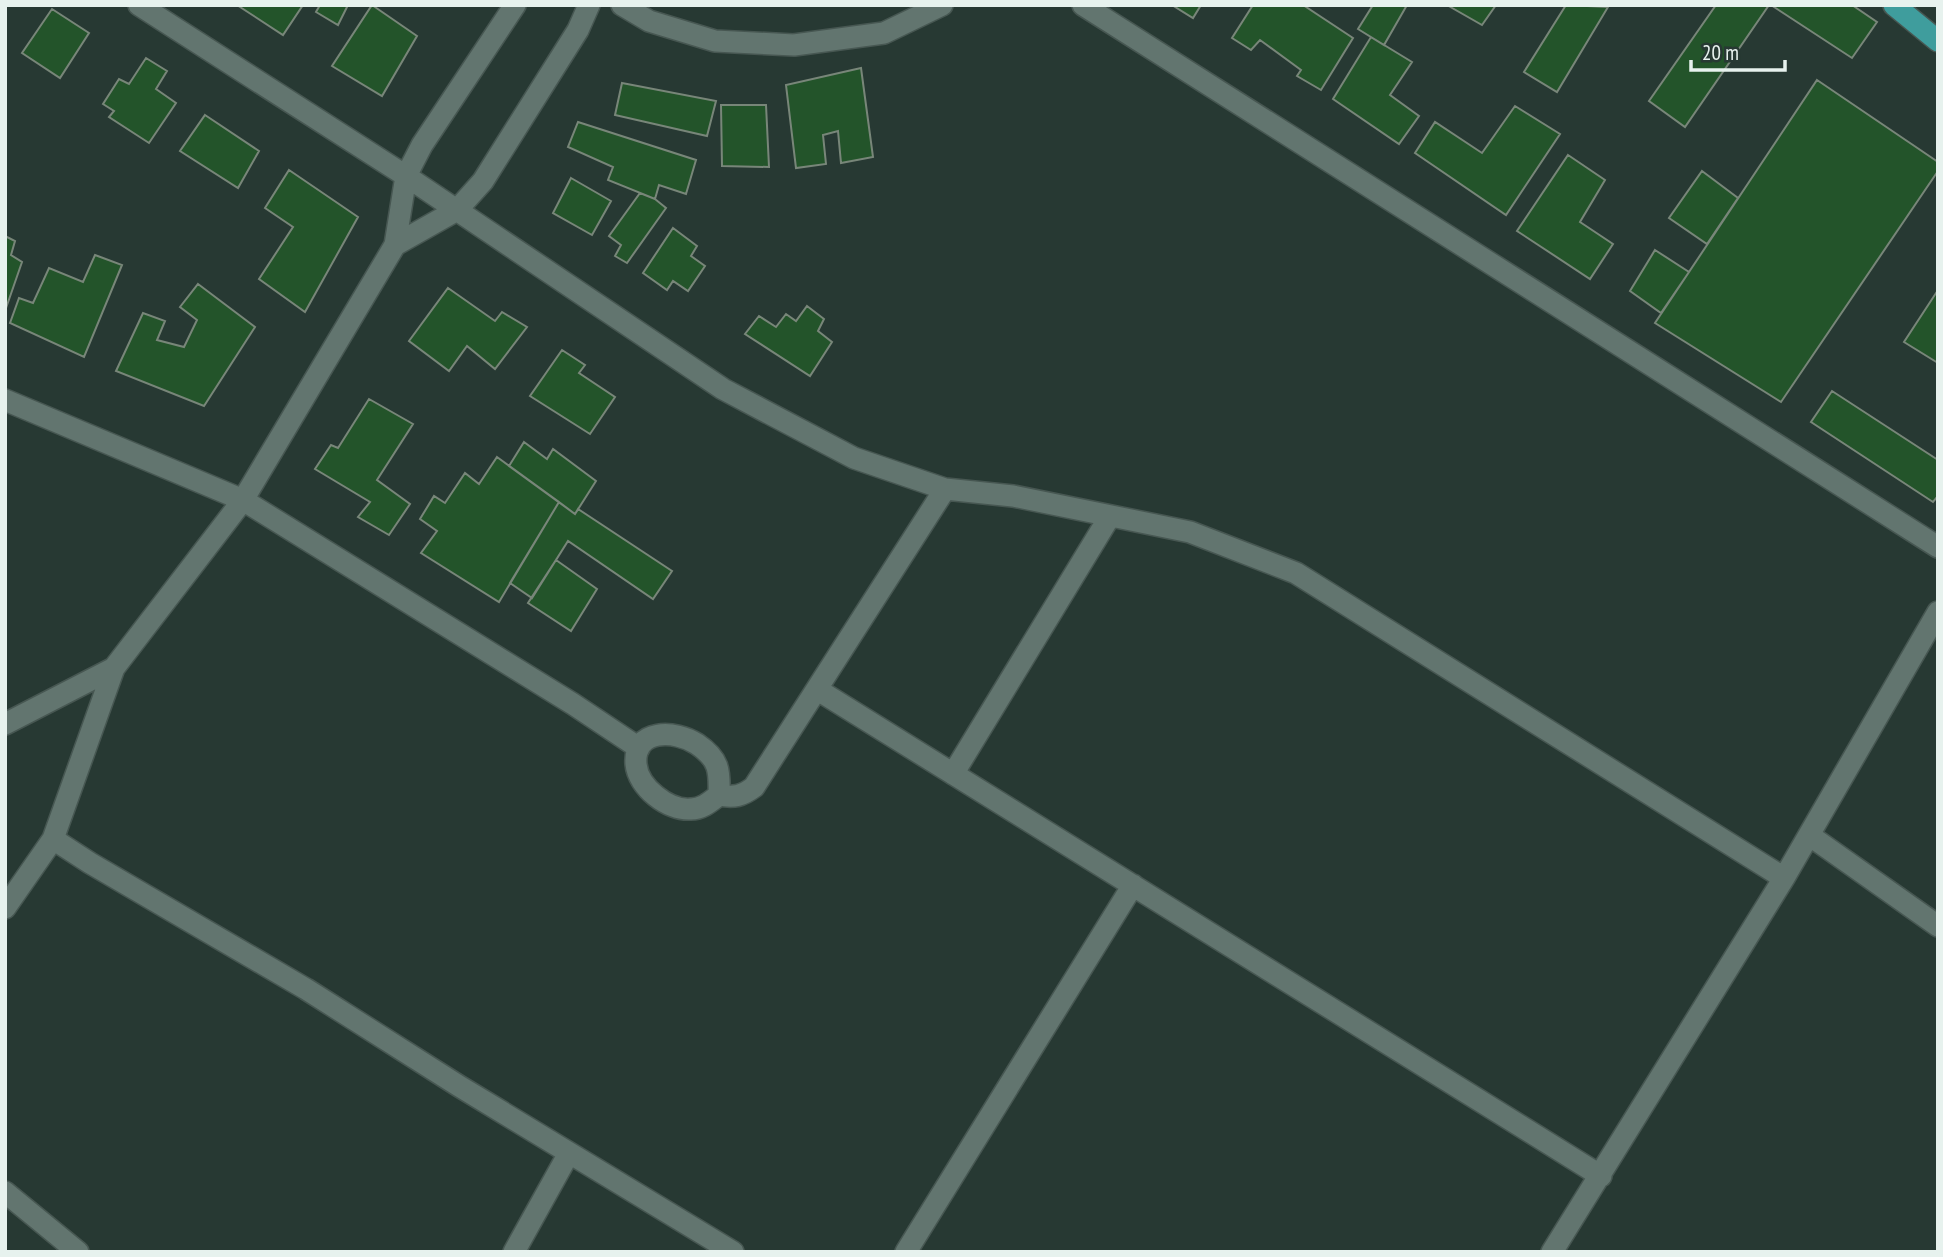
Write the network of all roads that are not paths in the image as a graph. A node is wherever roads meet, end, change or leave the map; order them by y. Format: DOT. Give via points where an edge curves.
graph roads {
  1 [pos="139,5"];
  2 [pos="515,5"];
  3 [pos="589,5"];
  4 [pos="622,5"];
  5 [pos="942,5"];
  6 [pos="1083,5"];
  7 [pos="1894,5"];
  8 [pos="1938,41"];
  9 [pos="406,176"];
  10 [pos="457,210"];
  11 [pos="395,245"];
  12 [pos="5,400"];
  13 [pos="945,489"];
  14 [pos="243,500"];
  15 [pos="1110,516"];
  16 [pos="1938,547"];
  17 [pos="1935,624"];
  18 [pos="114,667"];
  19 [pos="818,690"];
  20 [pos="5,724"];
  21 [pos="639,748"];
  22 [pos="953,774"];
  23 [pos="719,795"];
  24 [pos="1809,835"];
  25 [pos="53,839"];
  26 [pos="1784,878"];
  27 [pos="1133,885"];
  28 [pos="5,908"];
  29 [pos="1938,926"];
  30 [pos="569,1153"];
  31 [pos="1601,1176"];
  32 [pos="5,1192"];
  33 [pos="78,1252"];
  34 [pos="514,1252"];
  35 [pos="733,1252"];
  36 [pos="906,1252"];
  37 [pos="1552,1252"];
  1 -- 9 [label="street"];
  2 -- 9 [label="street"];
  3 -- 10 [label="street" via="484,181"];
  4 -- 5 [label="street" via="649,21 715,41 794,45 884,33"];
  6 -- 16 [label="street"];
  7 -- 8 [label="main road"];
  9 -- 10 [label="street"];
  9 -- 11 [label="street"];
  10 -- 11 [label="street"];
  10 -- 13 [label="street" via="723,388 854,458"];
  11 -- 14 [label="street"];
  12 -- 14 [label="street"];
  13 -- 15 [label="street" via="1013,496"];
  13 -- 19 [label="street"];
  14 -- 18 [label="street"];
  14 -- 21 [label="street"];
  15 -- 22 [label="street"];
  15 -- 26 [label="street" via="1190,532 1296,573"];
  17 -- 24 [label="street"];
  18 -- 20 [label="street"];
  18 -- 25 [label="street"];
  19 -- 22 [label="street"];
  19 -- 23 [label="street" via="754,787 733,798"];
  21 -- 23 [label="street" via="636,763 641,778 674,807 690,810"];
  21 -- 23 [label="street" via="648,737 668,733 693,741 711,754 720,774"];
  22 -- 27 [label="street"];
  24 -- 26 [label="street"];
  24 -- 29 [label="street"];
  25 -- 28 [label="street"];
  25 -- 30 [label="street"];
  26 -- 31 [label="street"];
  27 -- 31 [label="street"];
  27 -- 36 [label="street"];
  30 -- 34 [label="street"];
  30 -- 35 [label="street"];
  31 -- 37 [label="street"];
  32 -- 33 [label="street"];
}
